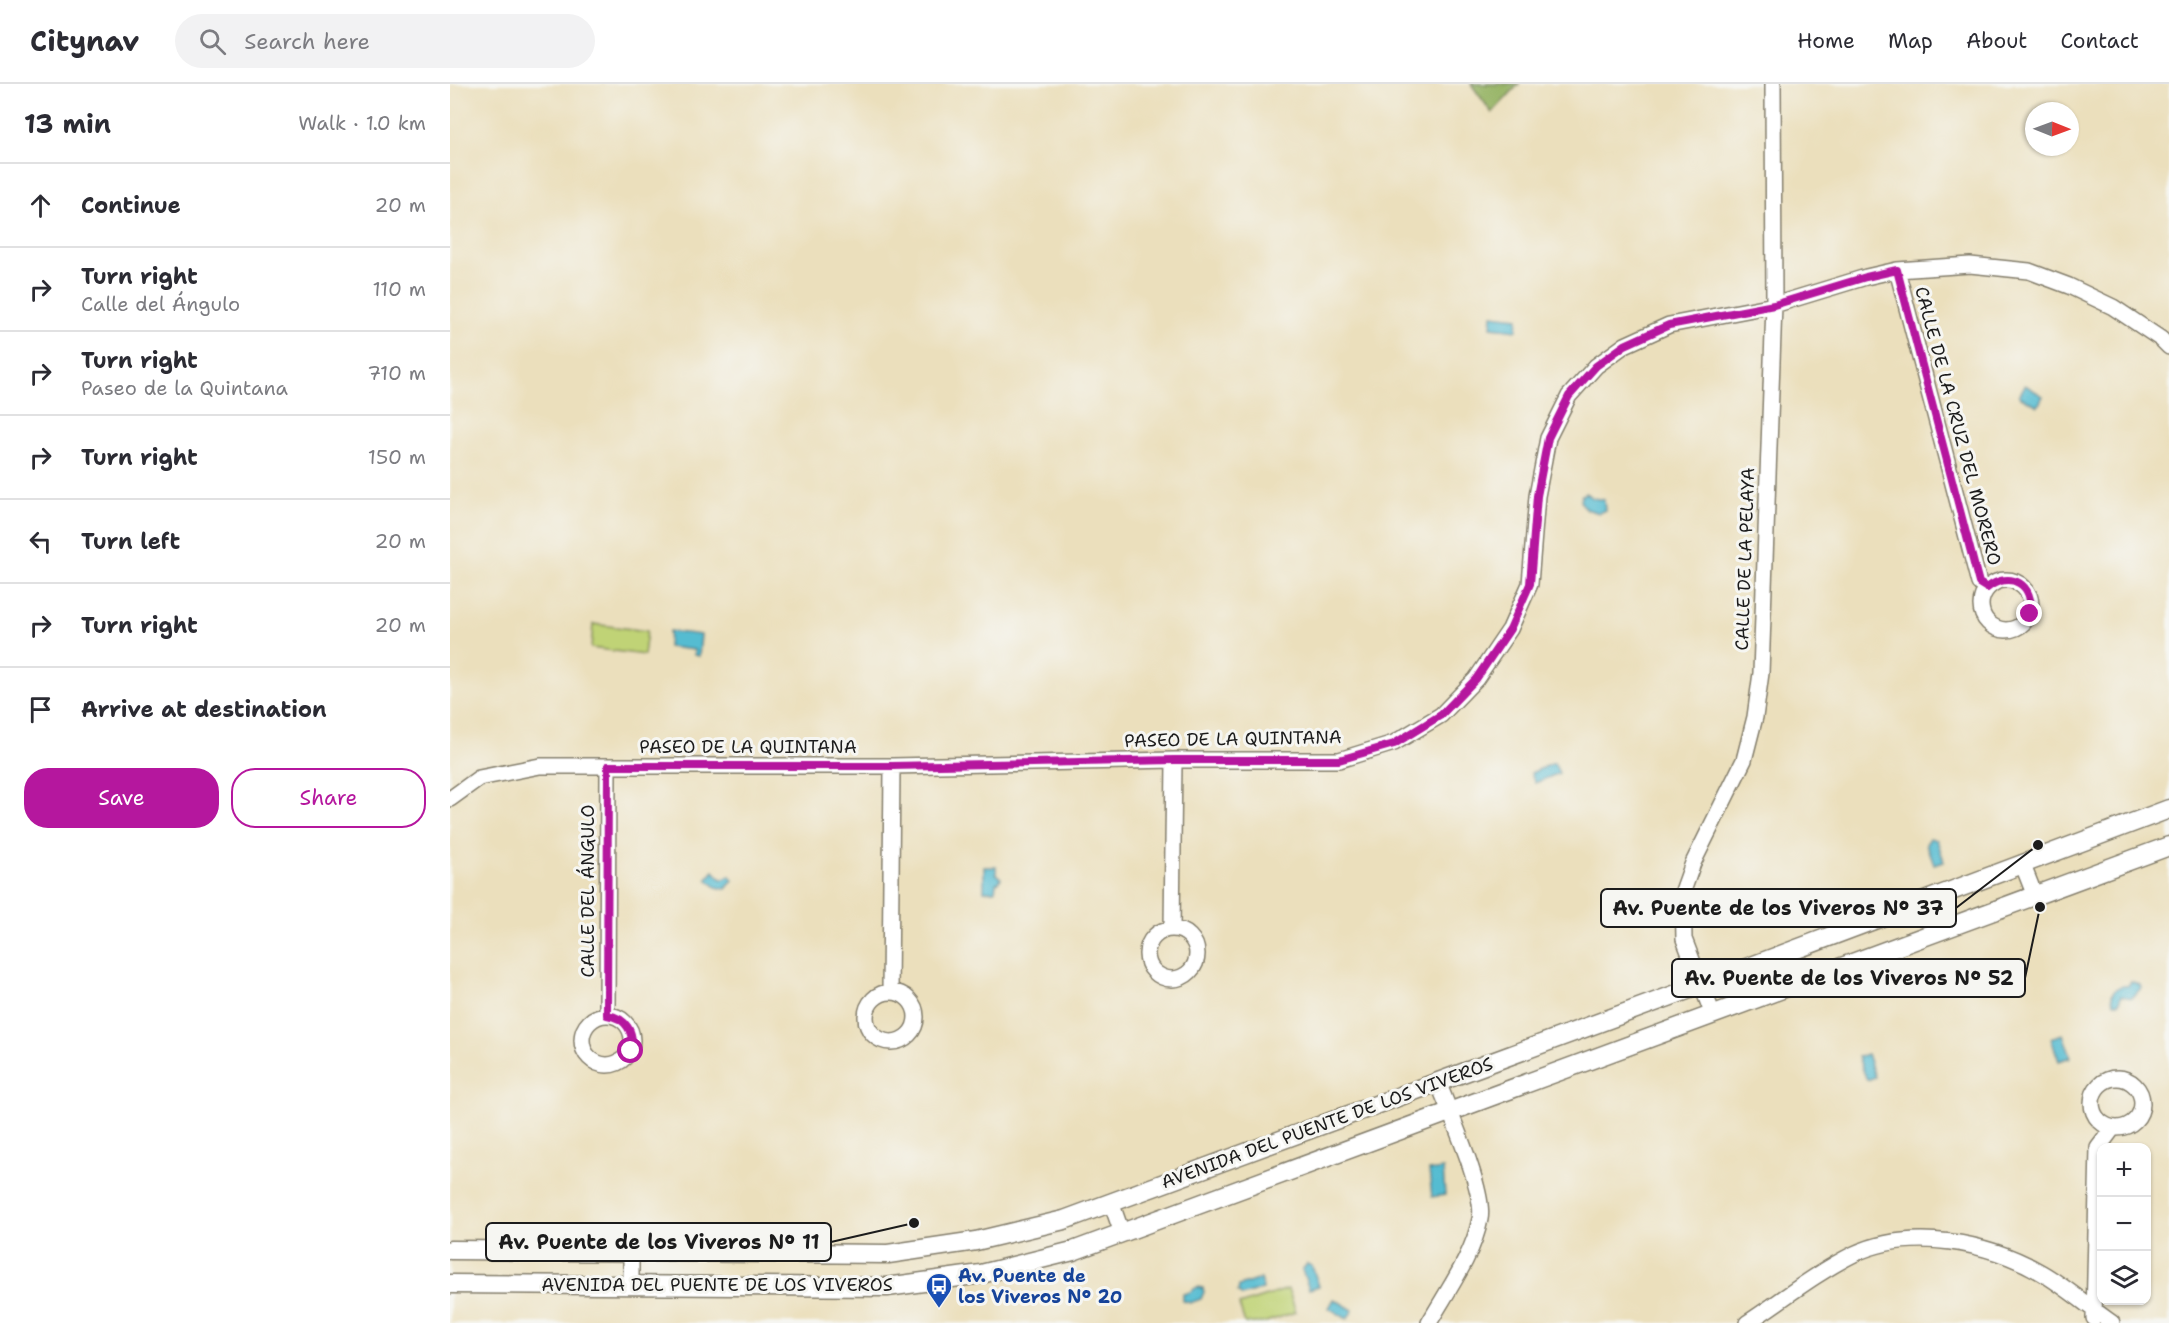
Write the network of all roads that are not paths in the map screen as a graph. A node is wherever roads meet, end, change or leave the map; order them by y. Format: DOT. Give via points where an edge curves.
graph roads {
  1 [pos="1773,84"];
  2 [pos="1897,270"];
  3 [pos="1774,305"];
  4 [pos="2169,347"];
  5 [pos="1987,588"];
  6 [pos="1174,760"];
  7 [pos="608,766"];
  8 [pos="892,766"];
  9 [pos="450,799"];
  10 [pos="2169,809"];
  11 [pos="2169,846"];
  12 [pos="2022,863"];
  13 [pos="2035,896"];
  14 [pos="1172,929"];
  15 [pos="1701,985"];
  16 [pos="890,992"];
  17 [pos="607,1015"];
  18 [pos="1713,1015"];
  19 [pos="1438,1082"];
  20 [pos="1449,1112"];
  21 [pos="2113,1128"];
  22 [pos="1111,1202"];
  23 [pos="1122,1233"];
  24 [pos="450,1250"];
  25 [pos="631,1252"];
  26 [pos="450,1284"];
  27 [pos="631,1285"];
  28 [pos="2094,1317"];
  29 [pos="1430,1323"];
  30 [pos="1747,1323"];
  31 [pos="2112,1323"];
  1 -- 3 [label="street, CALLE DE LA PELAYA"];
  2 -- 3 [label="street, PASEO DE LA QUINTANA"];
  2 -- 4 [label="street, PASEO DE LA QUINTANA" via="1970,265 2030,271 2113,307"];
  2 -- 5 [label="street, CALLE DE LA CRUZ DEL MORERO" via="1979,583"];
  3 -- 6 [label="street, PASEO DE LA QUINTANA" via="1669,325 1625,345 1596,366 1569,396 1548,438 1537,496 1530,584 1510,629 1476,679 1441,715 1394,744 1339,760"];
  3 -- 15 [label="street, CALLE DE LA PELAYA" via="1761,673 1755,717 1744,760 1683,891 1684,939"];
  6 -- 8 [label="street, PASEO DE LA QUINTANA"];
  6 -- 14 [label="street"];
  7 -- 8 [label="street, PASEO DE LA QUINTANA"];
  7 -- 9 [label="street, PASEO DE LA QUINTANA" via="540,766 479,777"];
  7 -- 17 [label="street, CALLE DEL ÁNGULO"];
  8 -- 16 [label="street"];
  10 -- 12 [label="street, AVENIDA DEL PUENTE DE LOS VIVEROS"];
  11 -- 13 [label="street, AVENIDA DEL PUENTE DE LOS VIVEROS"];
  12 -- 13 [label="street"];
  12 -- 15 [label="street, AVENIDA DEL PUENTE DE LOS VIVEROS"];
  13 -- 18 [label="street, AVENIDA DEL PUENTE DE LOS VIVEROS"];
  15 -- 18 [label="street, CALLE DE LA PELAYA"];
  15 -- 19 [label="street, AVENIDA DEL PUENTE DE LOS VIVEROS"];
  18 -- 20 [label="street, AVENIDA DEL PUENTE DE LOS VIVEROS"];
  19 -- 20 [label="street"];
  19 -- 22 [label="street, AVENIDA DEL PUENTE DE LOS VIVEROS"];
  20 -- 23 [label="street, AVENIDA DEL PUENTE DE LOS VIVEROS"];
  20 -- 29 [label="street" via="1479,1191 1481,1217 1468,1252"];
  21 -- 28 [label="street" via="2098,1148"];
  22 -- 23 [label="street"];
  22 -- 25 [label="street, AVENIDA DEL PUENTE DE LOS VIVEROS" via="1064,1220 976,1241 888,1254"];
  23 -- 27 [label="street, AVENIDA DEL PUENTE DE LOS VIVEROS" via="1073,1251 981,1274 887,1287"];
  24 -- 25 [label="street, AVENIDA DEL PUENTE DE LOS VIVEROS"];
  25 -- 27 [label="street"];
  26 -- 27 [label="street, AVENIDA DEL PUENTE DE LOS VIVEROS"];
  28 -- 30 [label="street" via="2043,1273 2006,1255 1971,1245 1930,1240 1897,1242 1856,1253"];
  28 -- 31 [label="street"];
}
